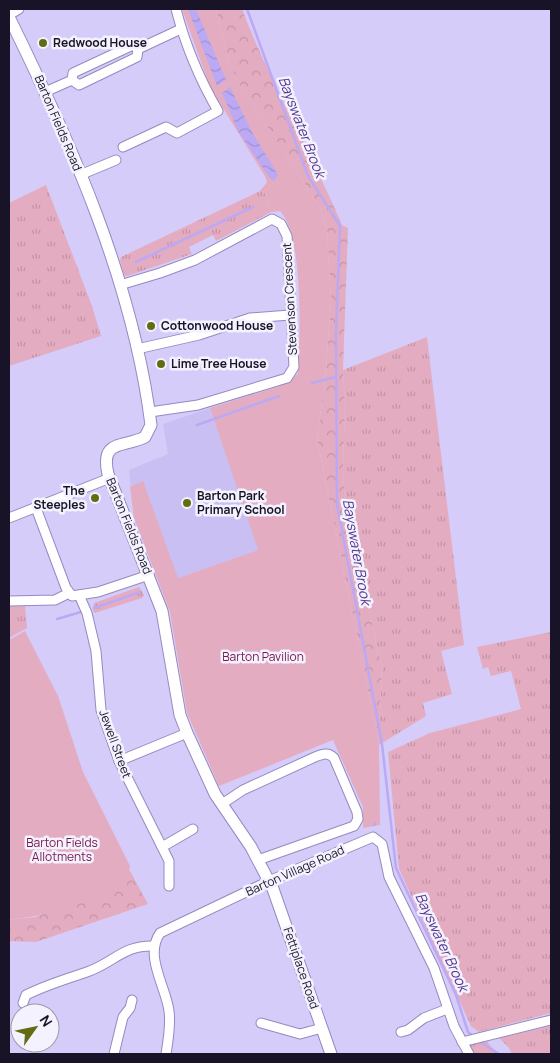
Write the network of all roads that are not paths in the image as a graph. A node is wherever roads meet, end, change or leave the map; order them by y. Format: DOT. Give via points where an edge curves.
graph roads {
  1 [pos="19,9"];
  2 [pos="176,9"];
  3 [pos="9,17"];
  4 [pos="181,29"];
  5 [pos="138,49"];
  6 [pos="72,80"];
  7 [pos="45,92"];
  8 [pos="123,147"];
  9 [pos="116,160"];
  10 [pos="80,175"];
  11 [pos="120,285"];
  12 [pos="290,315"];
  13 [pos="137,349"];
  14 [pos="150,412"];
  15 [pos="110,478"];
  16 [pos="36,508"];
  17 [pos="9,518"];
  18 [pos="149,575"];
  19 [pos="69,593"];
  20 [pos="79,595"];
  21 [pos="9,601"];
  22 [pos="187,733"];
  23 [pos="119,761"];
  24 [pos="222,804"];
  25 [pos="193,829"];
  26 [pos="162,847"];
  27 [pos="258,860"];
  28 [pos="269,881"];
  29 [pos="168,886"];
  30 [pos="154,946"];
  31 [pos="22,996"];
  32 [pos="132,1000"];
  33 [pos="447,1009"];
  34 [pos="551,1020"];
  35 [pos="261,1023"];
  36 [pos="322,1028"];
  37 [pos="407,1033"];
  38 [pos="465,1041"];
  39 [pos="114,1054"];
  40 [pos="166,1054"];
  41 [pos="331,1054"];
  42 [pos="468,1054"];
  1 -- 3 [label="street"];
  2 -- 4 [label="street"];
  3 -- 7 [label="street, Barton Fields Road"];
  4 -- 5 [label="street"];
  4 -- 8 [label="street" via="218,111 177,133 166,127"];
  5 -- 6 [label="street" via="133,45 73,74"];
  5 -- 6 [label="street" via="138,57 79,85"];
  6 -- 7 [label="street"];
  7 -- 10 [label="street, Barton Fields Road"];
  9 -- 10 [label="street"];
  10 -- 11 [label="street, Barton Fields Road"];
  11 -- 12 [label="street, Stevenson Crescent" via="195,260 272,219 281,224 287,236"];
  11 -- 13 [label="street, Barton Fields Road"];
  12 -- 13 [label="street" via="250,318 199,335"];
  12 -- 14 [label="street, Stevenson Crescent" via="294,368 287,378 198,405"];
  13 -- 14 [label="street, Barton Fields Road"];
  14 -- 15 [label="street, Barton Fields Road" via="151,425 145,436 116,446 106,454"];
  15 -- 16 [label="street"];
  15 -- 18 [label="street, Barton Fields Road"];
  16 -- 17 [label="street"];
  16 -- 19 [label="street"];
  18 -- 20 [label="street"];
  18 -- 22 [label="street, Barton Fields Road" via="162,611 180,715"];
  19 -- 20 [label="street"];
  19 -- 21 [label="street" via="55,600"];
  20 -- 23 [label="street, Jewell Street" via="96,651 101,710"];
  22 -- 23 [label="street"];
  22 -- 24 [label="street, Barton Fields Road"];
  23 -- 26 [label="street, Jewell Street"];
  24 -- 27 [label="street, Barton Fields Road"];
  24 -- 27 [label="street" via="243,790 315,757 330,754 334,758 356,812 358,819 354,826"];
  25 -- 26 [label="street"];
  26 -- 29 [label="street, Jewell Street" via="169,861"];
  27 -- 28 [label="street, Barton Fields Road"];
  28 -- 30 [label="street, Barton Village Road" via="166,928"];
  28 -- 33 [label="street, Barton Village Road" via="377,839 382,844 389,877 434,968"];
  28 -- 36 [label="street, Fettiplace Road"];
  30 -- 31 [label="street" via="134,946 95,969"];
  30 -- 40 [label="street" via="158,975 170,1012"];
  32 -- 39 [label="street" via="119,1029"];
  33 -- 37 [label="street" via="424,1018"];
  33 -- 38 [label="street, Barton Village Road"];
  34 -- 38 [label="street"];
  35 -- 36 [label="street" via="300,1034"];
  36 -- 41 [label="street, Fettiplace Road"];
  38 -- 42 [label="street, Barton Village Road"];
}
